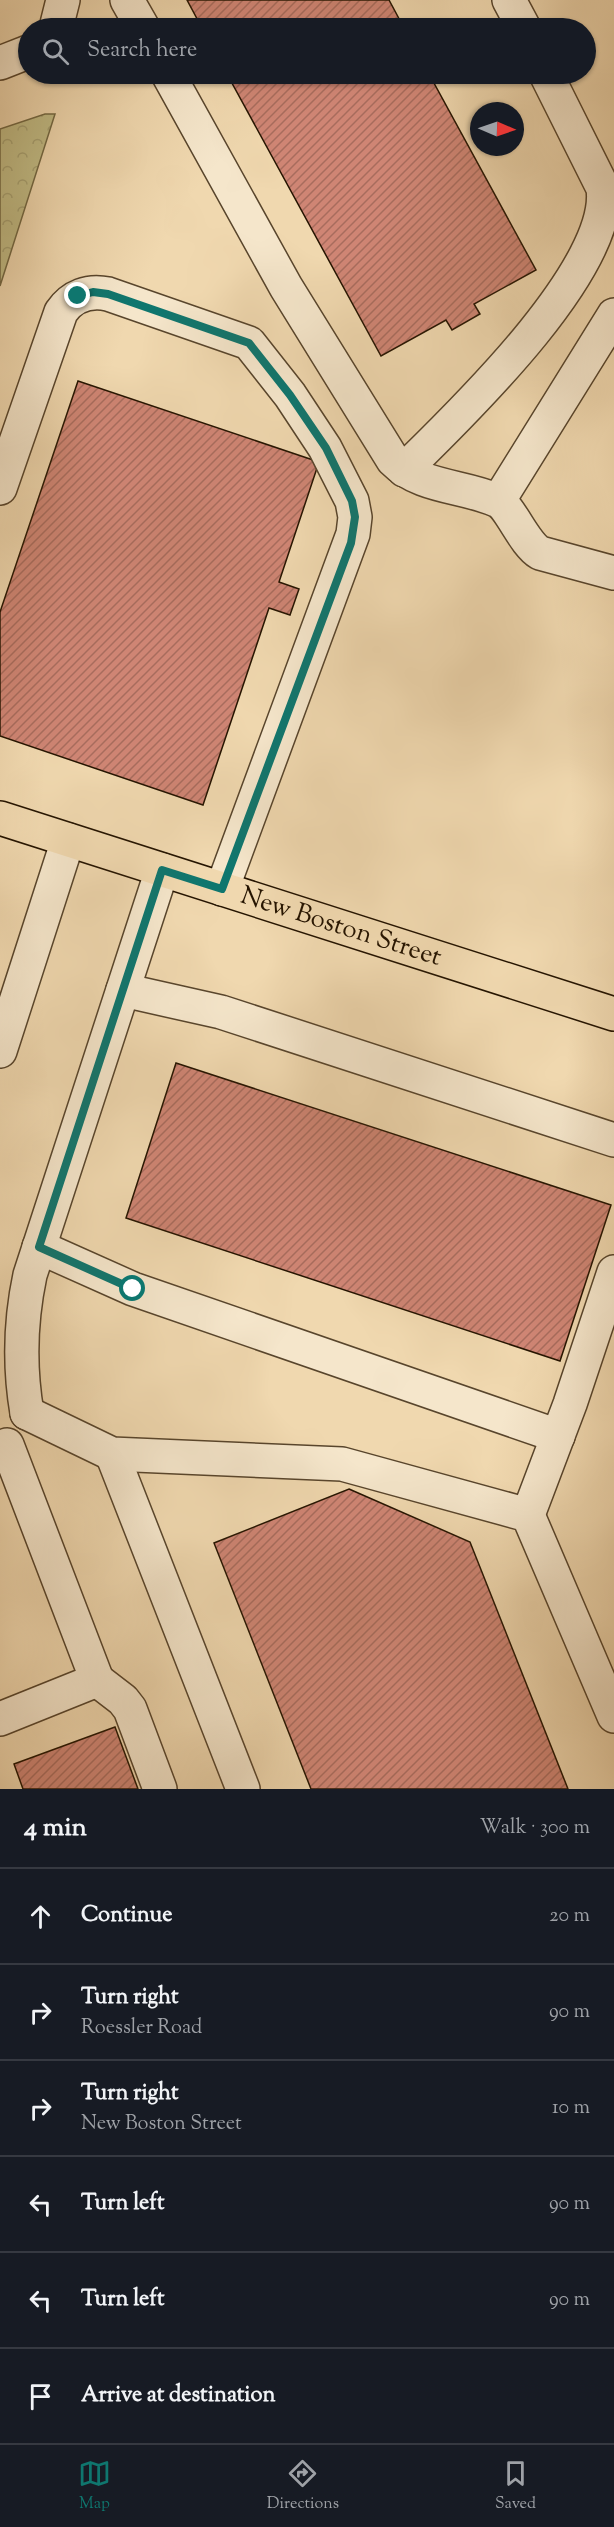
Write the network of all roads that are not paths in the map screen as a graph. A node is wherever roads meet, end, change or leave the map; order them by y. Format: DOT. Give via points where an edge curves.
graph roads {
  1 [pos="63,0"];
  2 [pos="127,0"];
  3 [pos="509,0"];
  4 [pos="58,18"];
  5 [pos="137,18"];
  6 [pos="519,18"];
  7 [pos="18,56"];
  8 [pos="0,63"];
  9 [pos="174,84"];
  10 [pos="551,84"];
  11 [pos="614,315"];
  12 [pos="404,470"];
  13 [pos="0,489"];
  14 [pos="499,500"];
  15 [pos="614,573"];
  16 [pos="0,818"];
  17 [pos="68,840"];
  18 [pos="162,870"];
  19 [pos="222,889"];
  20 [pos="123,990"];
  21 [pos="614,1014"];
  22 [pos="0,1051"];
  23 [pos="614,1140"];
  24 [pos="39,1247"];
  25 [pos="614,1272"];
  26 [pos="10,1369"];
  27 [pos="27,1413"];
  28 [pos="558,1436"];
  29 [pos="4,1451"];
  30 [pos="112,1454"];
  31 [pos="528,1515"];
  32 [pos="97,1680"];
  33 [pos="614,1716"];
  34 [pos="0,1719"];
  35 [pos="160,1789"];
  36 [pos="243,1789"];
  1 -- 4 [label="street"];
  2 -- 5 [label="street"];
  3 -- 6 [label="street"];
  7 -- 8 [label="street"];
  9 -- 12 [label="street" via="286,287 387,452"];
  10 -- 12 [label="street" via="603,188 603,220 571,291 487,389"];
  11 -- 14 [label="street"];
  12 -- 14 [label="street" via="426,481"];
  13 -- 19 [label="street" via="61,312 78,296 93,292 249,343 326,448 352,501 353,534"];
  14 -- 15 [label="street" via="537,551"];
  16 -- 17 [label="main road, New Boston Street"];
  17 -- 18 [label="main road, New Boston Street"];
  17 -- 22 [label="street"];
  18 -- 19 [label="main road, New Boston Street"];
  18 -- 20 [label="street"];
  19 -- 21 [label="main road, New Boston Street"];
  20 -- 23 [label="street" via="221,1012"];
  20 -- 24 [label="street"];
  24 -- 26 [label="street"];
  24 -- 28 [label="street" via="133,1289"];
  25 -- 28 [label="street"];
  26 -- 27 [label="street"];
  27 -- 29 [label="street"];
  27 -- 30 [label="street"];
  28 -- 31 [label="street"];
  29 -- 32 [label="street"];
  30 -- 31 [label="street" via="342,1464"];
  30 -- 36 [label="street"];
  31 -- 33 [label="street"];
  32 -- 34 [label="street"];
  32 -- 35 [label="street" via="130,1709"];
}
